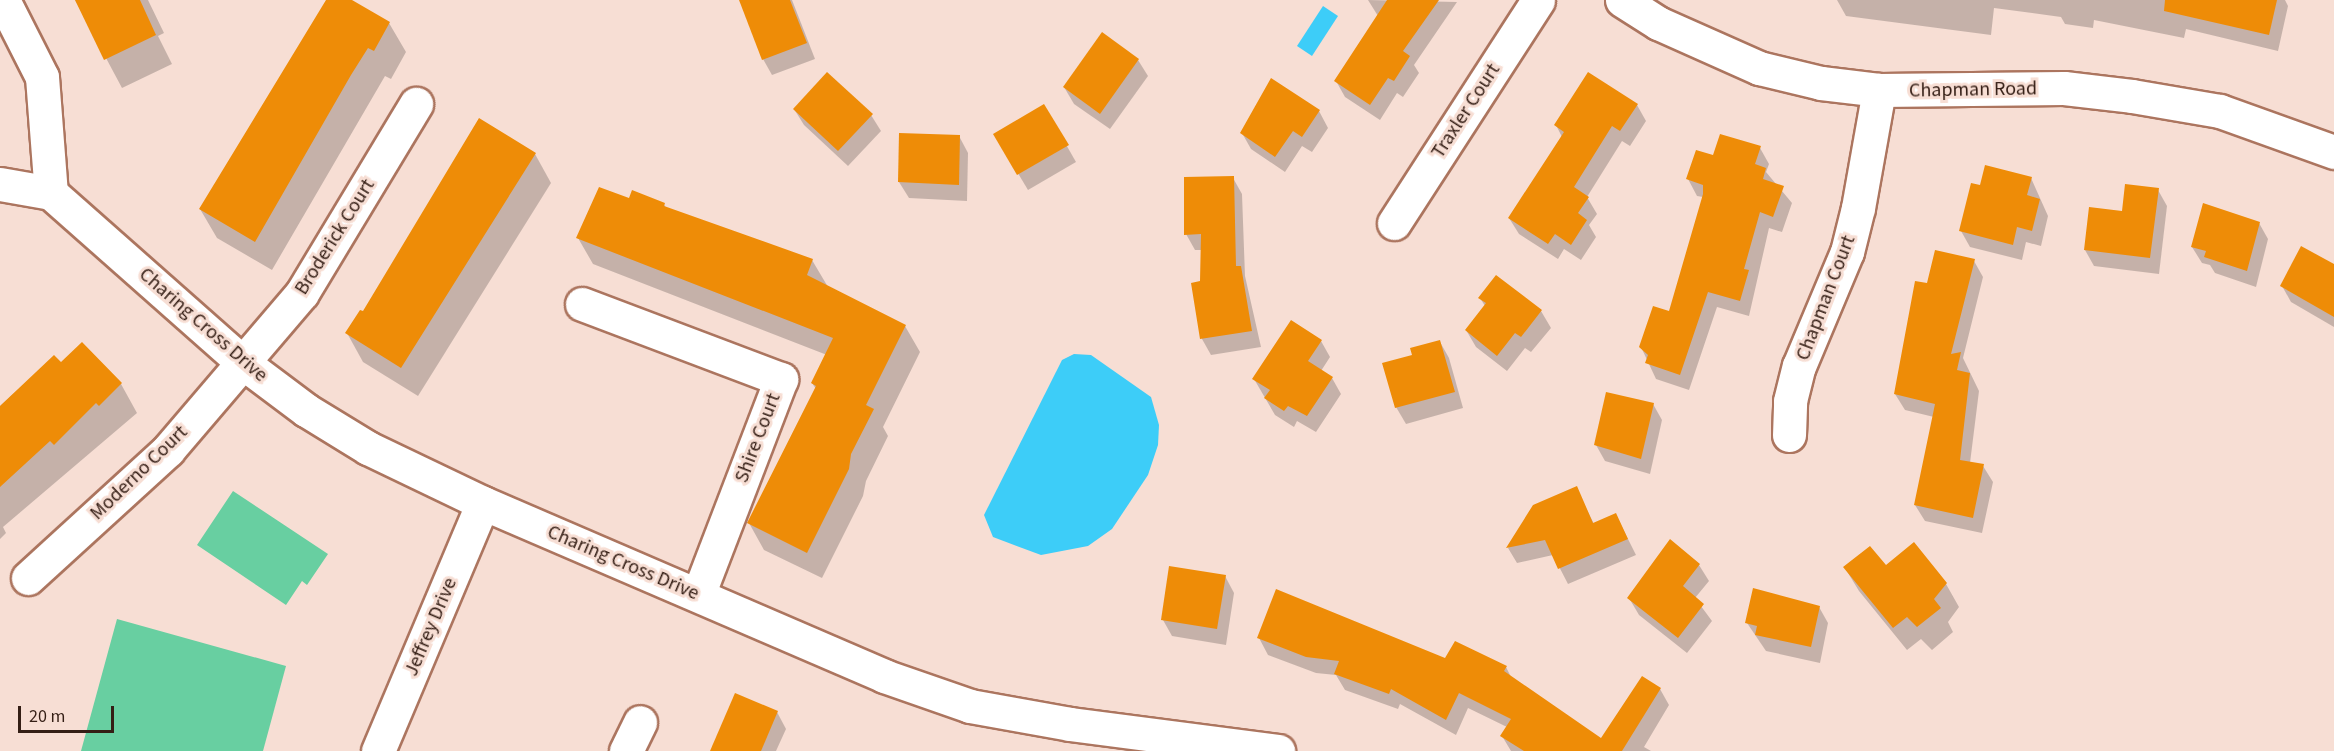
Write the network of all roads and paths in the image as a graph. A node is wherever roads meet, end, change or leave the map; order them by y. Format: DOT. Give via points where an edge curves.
graph roads {
  1 [pos="3,0"];
  2 [pos="1538,0"];
  3 [pos="1622,0"];
  4 [pos="1879,90"];
  5 [pos="416,104"];
  6 [pos="2334,153"];
  7 [pos="0,184"];
  8 [pos="51,193"];
  9 [pos="1394,223"];
  10 [pos="582,304"];
  11 [pos="242,362"];
  12 [pos="1789,435"];
  13 [pos="483,502"];
  14 [pos="28,578"];
  15 [pos="698,595"];
  16 [pos="640,722"];
  17 [pos="1065,738"];
  18 [pos="378,751"];
  19 [pos="626,751"];
  20 [pos="1278,751"];
  1 -- 8 [label="street" via="42,77"];
  2 -- 9 [label="street, Traxler Court"];
  3 -- 4 [label="street, Chapman Road" via="1658,23 1759,68"];
  4 -- 6 [label="street, Chapman Road" via="2064,88 2132,96 2220,111"];
  4 -- 12 [label="street, Chapman Court" via="1856,219 1847,252 1799,366 1790,401"];
  5 -- 11 [label="street, Broderick Court" via="302,293"];
  7 -- 8 [label="street"];
  8 -- 11 [label="street, Charing Cross Drive"];
  10 -- 15 [label="street, Shire Court" via="781,379"];
  11 -- 13 [label="street, Charing Cross Drive" via="306,410 368,448"];
  11 -- 14 [label="street, Moderno Court" via="168,450"];
  13 -- 15 [label="street, Charing Cross Drive"];
  13 -- 18 [label="street, Jeffrey Drive"];
  15 -- 17 [label="street, Charing Cross Drive" via="884,676"];
  16 -- 19 [label="street"];
  17 -- 20 [label="street, Charing Cross Drive"];
}
